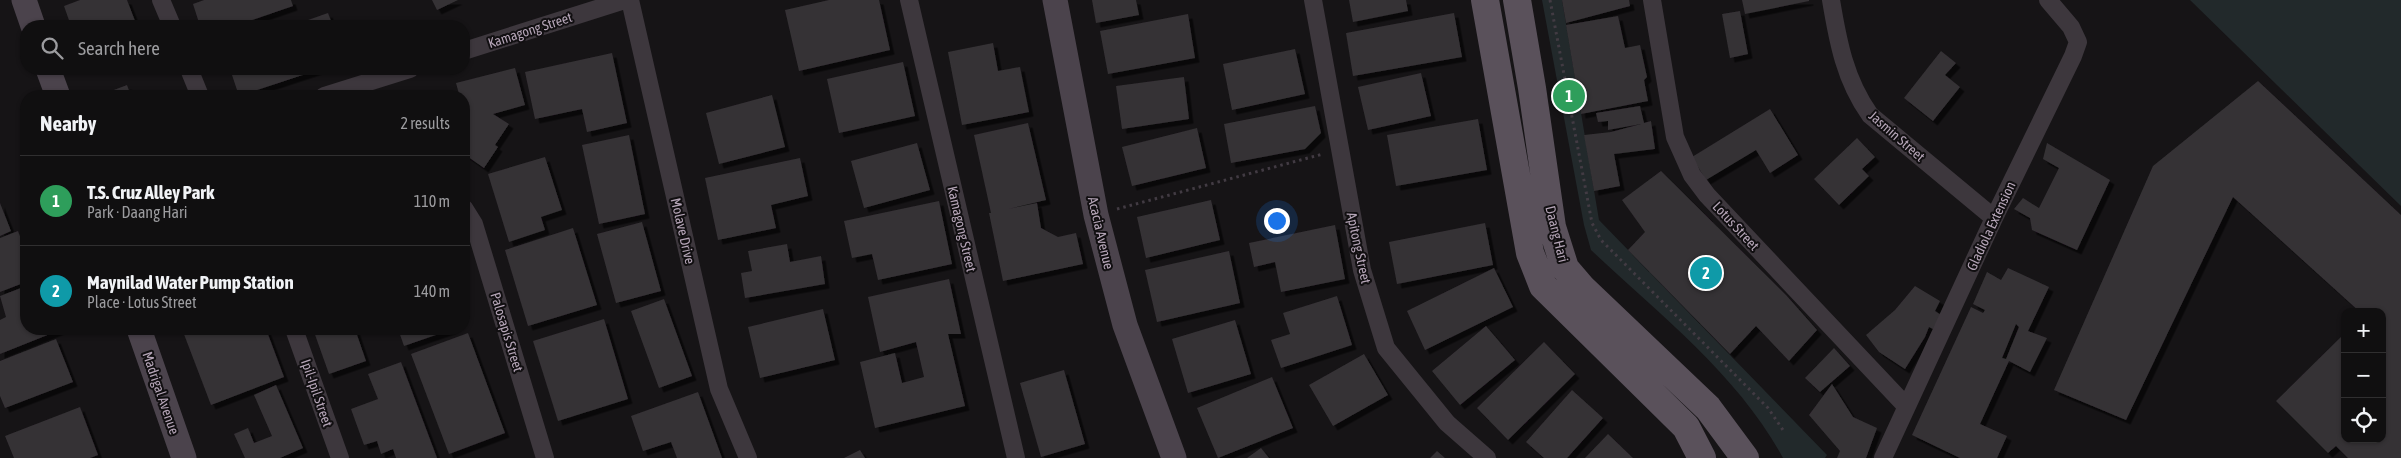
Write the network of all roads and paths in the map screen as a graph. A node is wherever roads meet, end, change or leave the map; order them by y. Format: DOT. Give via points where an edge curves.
graph roads {
  1 [pos="24,0"];
  2 [pos="161,0"];
  3 [pos="624,0"];
  4 [pos="630,0"];
  5 [pos="909,0"];
  6 [pos="1056,0"];
  7 [pos="1313,0"];
  8 [pos="1485,0"];
  9 [pos="1517,0"];
  10 [pos="1550,0"];
  11 [pos="1652,0"];
  12 [pos="1830,0"];
  13 [pos="2048,0"];
  14 [pos="31,20"];
  15 [pos="169,20"];
  16 [pos="470,50"];
  17 [pos="50,75"];
  18 [pos="191,75"];
  19 [pos="391,75"];
  20 [pos="56,90"];
  21 [pos="198,90"];
  22 [pos="343,90"];
  23 [pos="1341,149"];
  24 [pos="1096,214"];
  25 [pos="470,218"];
  26 [pos="1994,218"];
  27 [pos="141,335"];
  28 [pos="296,335"];
  29 [pos="1906,406"];
  30 [pos="1785,433"];
  31 [pos="1729,434"];
  32 [pos="1701,457"];
  33 [pos="184,458"];
  34 [pos="340,458"];
  35 [pos="544,458"];
  36 [pos="748,458"];
  37 [pos="1016,458"];
  38 [pos="1174,458"];
  39 [pos="1487,458"];
  40 [pos="1745,458"];
  41 [pos="1883,458"];
  1 -- 14 [label="street"];
  2 -- 15 [label="street"];
  3 -- 16 [label="street, Kamagong Street"];
  4 -- 36 [label="street, Molave Drive" via="719,389"];
  5 -- 37 [label="street, Kamagong Street"];
  6 -- 24 [label="street, Acacia Avenue"];
  7 -- 23 [label="street, Apitong Street"];
  8 -- 32 [label="main road, Daang Hari" via="1530,253 1544,286 1686,427"];
  9 -- 31 [label="main road, Daang Hari" via="1552,227 1565,268 1708,408"];
  10 -- 30 [label="path" via="1592,223 1601,240 1768,408"];
  11 -- 29 [label="street, Lotus Street" via="1675,137 1692,174 1707,195"];
  12 -- 26 [label="street, Jasmin Street" via="1847,74 1857,98 1870,116"];
  13 -- 26 [label="street, Gladiola Extension" via="2071,27 2078,42"];
  17 -- 20 [label="street"];
  18 -- 21 [label="street"];
  19 -- 22 [label="street"];
  23 -- 24 [label="path"];
  23 -- 39 [label="street, Apitong Street" via="1362,270 1386,348 1447,423"];
  24 -- 38 [label="street, Acacia Avenue" via="1124,325"];
  25 -- 35 [label="street, Palosapis Street"];
  26 -- 29 [label="street, Gladiola Extension"];
  27 -- 33 [label="street, Madrigal Avenue"];
  28 -- 34 [label="street, Ipil-Ipil Street"];
  29 -- 41 [label="street, Gladiola Extension"];
  31 -- 32 [label="street"];
  31 -- 40 [label="main road, Daang Hari"];
}
